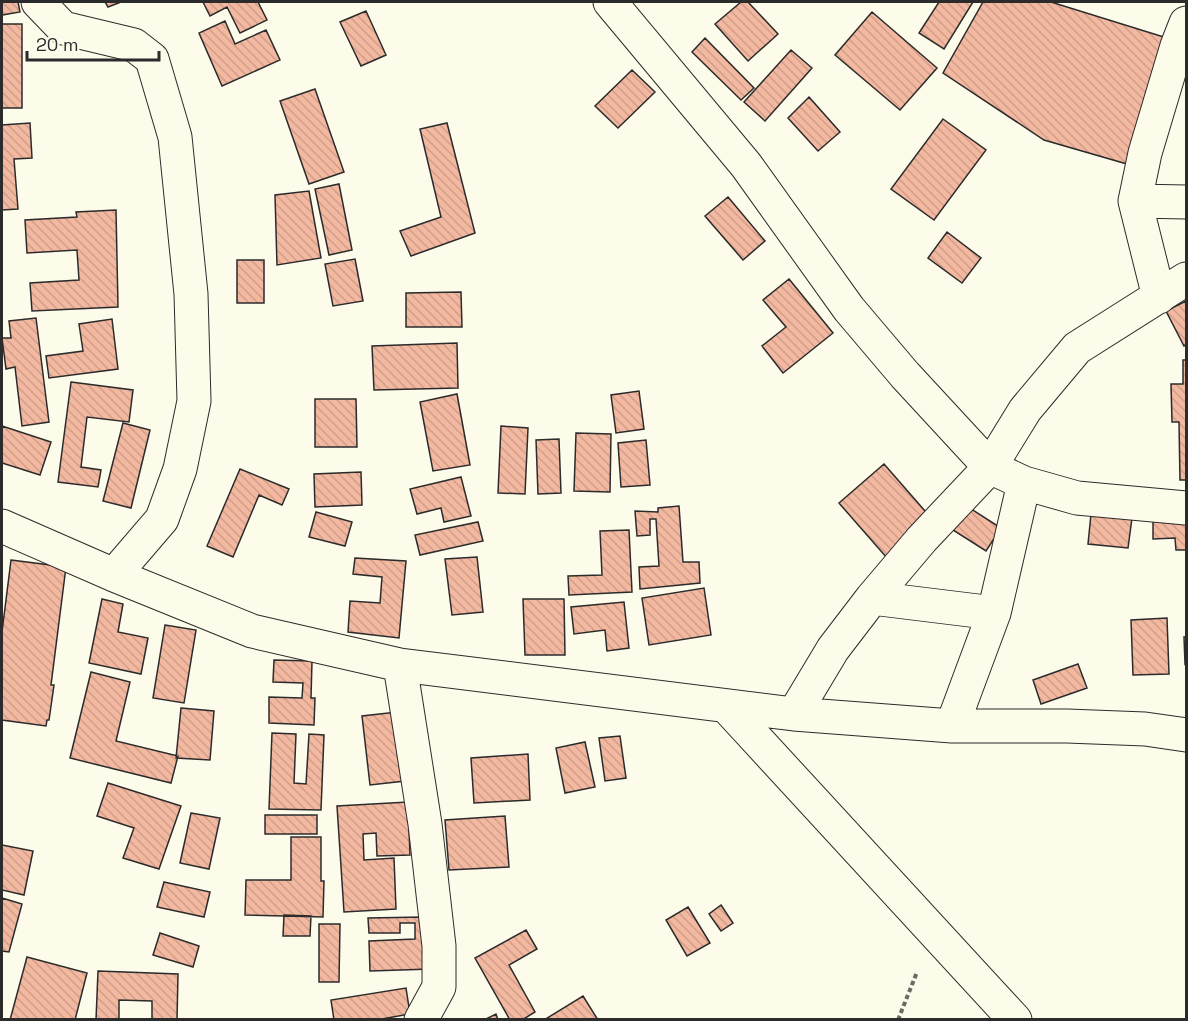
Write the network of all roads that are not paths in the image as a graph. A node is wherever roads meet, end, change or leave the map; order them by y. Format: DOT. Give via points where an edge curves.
graph roads {
  1 [pos="38,2"];
  2 [pos="610,2"];
  3 [pos="1186,22"];
  4 [pos="1135,201"];
  5 [pos="1186,202"];
  6 [pos="1186,279"];
  7 [pos="1159,297"];
  8 [pos="990,467"];
  9 [pos="1024,483"];
  10 [pos="1186,508"];
  11 [pos="2,526"];
  12 [pos="114,575"];
  13 [pos="872,598"];
  14 [pos="994,613"];
  15 [pos="400,665"];
  16 [pos="726,706"];
  17 [pos="794,714"];
  18 [pos="952,726"];
  19 [pos="1186,735"];
  20 [pos="421,1020"];
  21 [pos="1015,1020"];
  1 -- 12 [label="street" via="63,28 134,45 152,59 175,137 191,294 194,401 180,468 162,519"];
  2 -- 8 [label="street" via="747,165 849,309"];
  3 -- 4 [label="street" via="1145,153"];
  4 -- 5 [label="street"];
  4 -- 7 [label="street"];
  6 -- 7 [label="street"];
  7 -- 8 [label="street" via="1077,348 1025,410"];
  8 -- 9 [label="street"];
  8 -- 13 [label="street"];
  9 -- 10 [label="street" via="1077,498"];
  9 -- 14 [label="street"];
  11 -- 12 [label="street"];
  12 -- 15 [label="street" via="252,631"];
  13 -- 14 [label="street"];
  13 -- 17 [label="street" via="833,649"];
  14 -- 18 [label="street"];
  15 -- 16 [label="street"];
  15 -- 20 [label="street" via="439,946 439,987"];
  16 -- 17 [label="street"];
  16 -- 21 [label="street"];
  17 -- 18 [label="street"];
  18 -- 19 [label="street" via="1078,726"];
}
